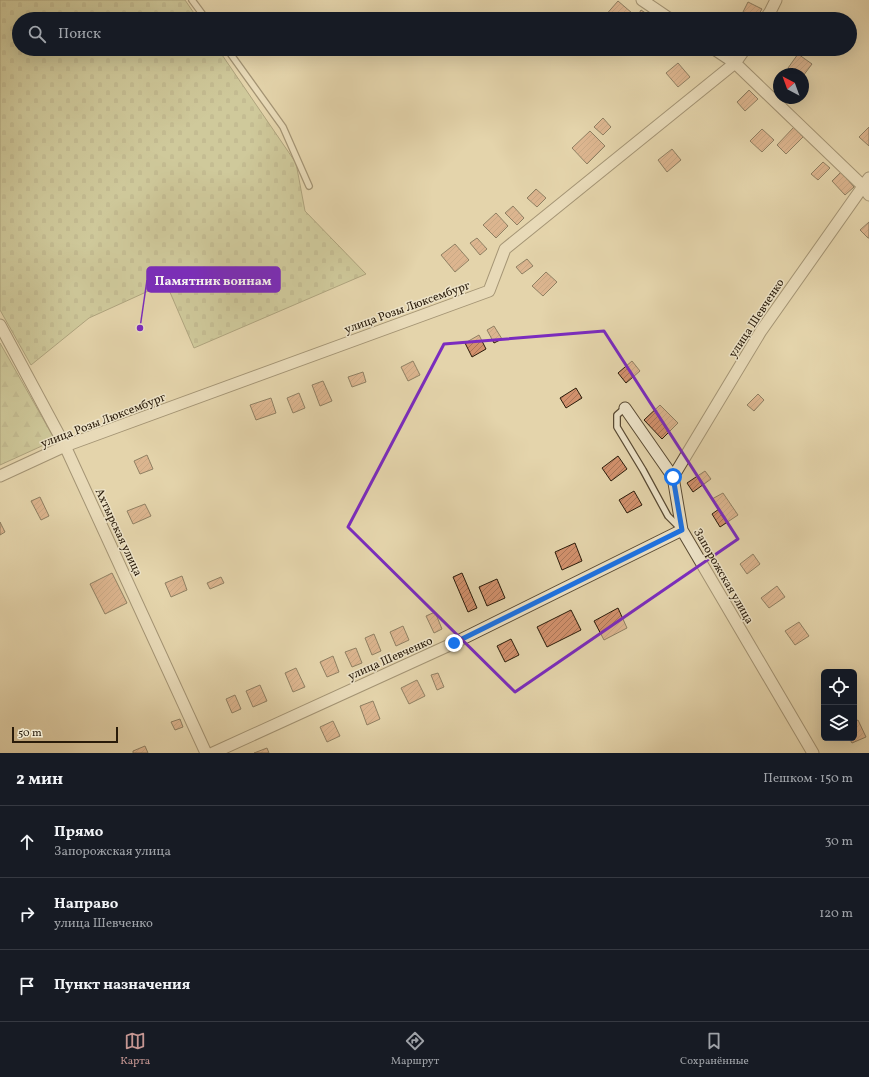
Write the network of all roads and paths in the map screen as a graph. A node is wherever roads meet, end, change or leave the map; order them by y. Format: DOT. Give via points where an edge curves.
graph roads {
  1 [pos="192,0"];
  2 [pos="642,0"];
  3 [pos="776,0"];
  4 [pos="201,12"];
  5 [pos="660,12"];
  6 [pos="770,12"];
  7 [pos="231,56"];
  8 [pos="724,56"];
  9 [pos="740,56"];
  10 [pos="735,63"];
  11 [pos="309,186"];
  12 [pos="867,186"];
  13 [pos="0,325"];
  14 [pos="625,408"];
  15 [pos="65,446"];
  16 [pos="0,476"];
  17 [pos="673,477"];
  18 [pos="682,530"];
  19 [pos="206,753"];
  20 [pos="214,753"];
  21 [pos="813,753"];
  1 -- 4 [label="lane"];
  2 -- 5 [label="street"];
  3 -- 6 [label="street"];
  7 -- 11 [label="lane" via="282,127"];
  8 -- 10 [label="street"];
  9 -- 10 [label="street, улица Розы Люксембург"];
  10 -- 12 [label="street"];
  10 -- 15 [label="street, улица Розы Люксембург" via="505,249 489,291"];
  12 -- 17 [label="street, улица Шевченко" via="761,330"];
  13 -- 15 [label="street, Ахтырская улица"];
  14 -- 17 [label="street, Запорожская улица"];
  14 -- 18 [label="lane" via="617,414 617,427 668,516"];
  15 -- 16 [label="street, улица Розы Люксембург"];
  15 -- 19 [label="street, Ахтырская улица"];
  17 -- 18 [label="street, Запорожская улица"];
  18 -- 20 [label="street, улица Шевченко" via="454,643"];
  18 -- 21 [label="street, Запорожская улица"];
}
